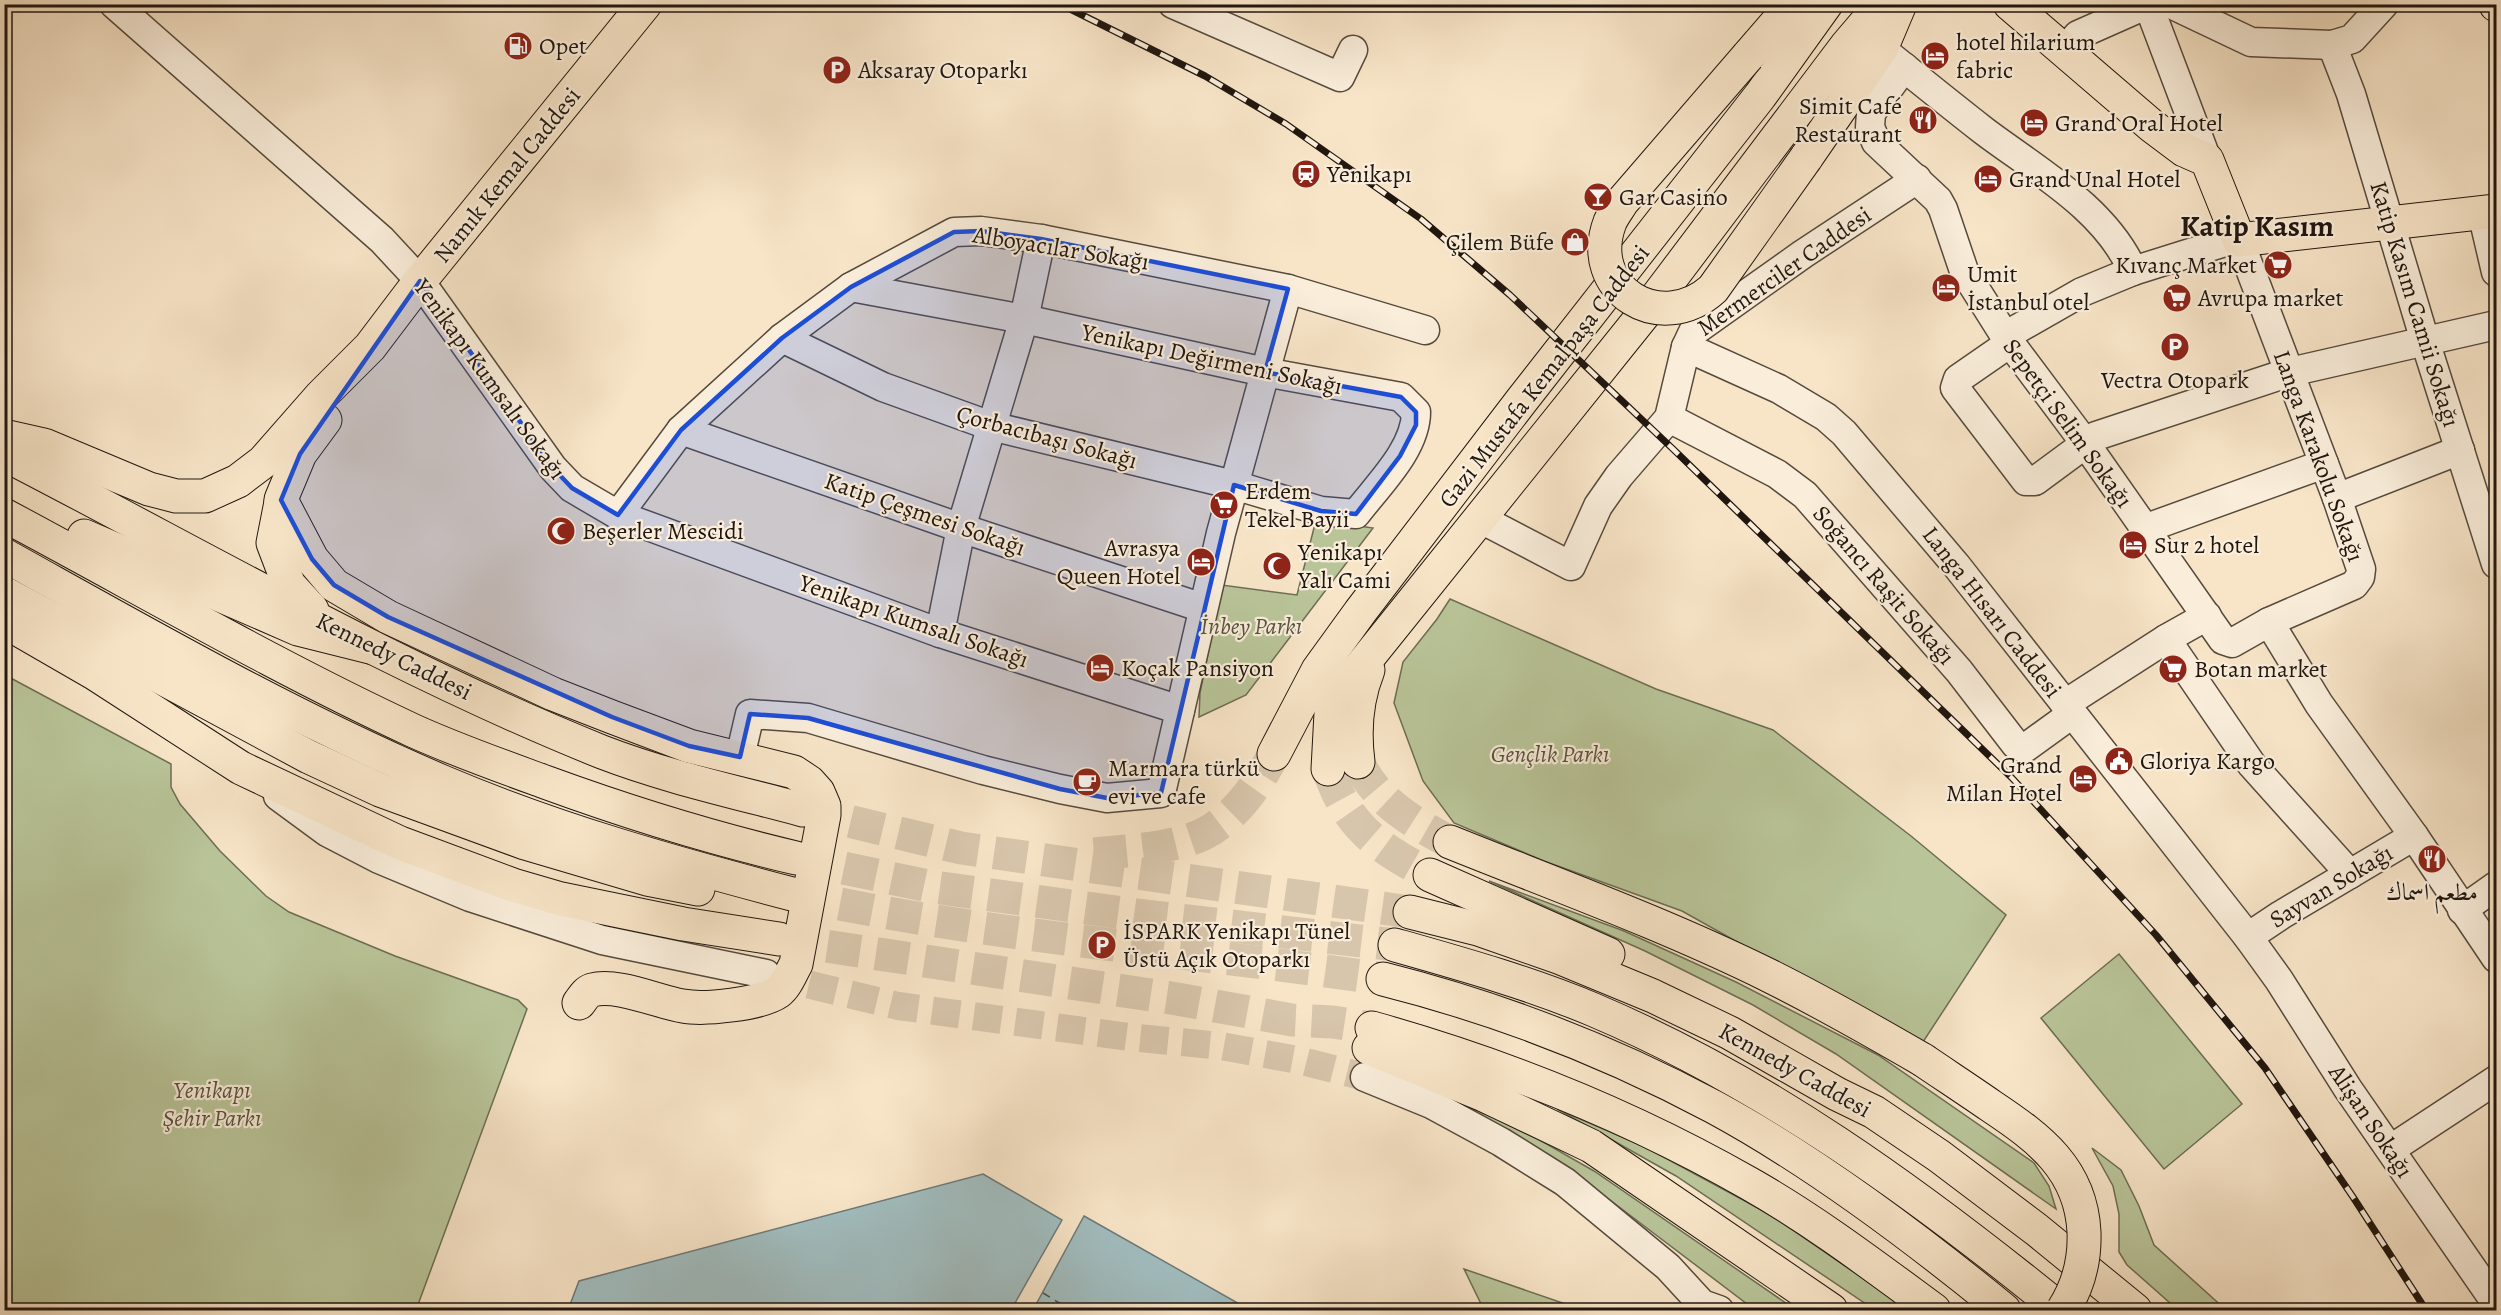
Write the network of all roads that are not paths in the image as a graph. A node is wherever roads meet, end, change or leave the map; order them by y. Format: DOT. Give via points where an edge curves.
graph roads {
  1 [pos="114,4"];
  2 [pos="645,4"];
  3 [pos="1173,4"];
  4 [pos="1793,4"];
  5 [pos="1826,4"];
  6 [pos="1882,4"];
  7 [pos="1900,4"];
  8 [pos="2010,4"];
  9 [pos="2148,4"];
  10 [pos="2171,4"];
  11 [pos="2384,4"];
  12 [pos="2332,45"];
  13 [pos="1353,50"];
  14 [pos="2065,50"];
  15 [pos="1893,58"];
  16 [pos="2207,160"];
  17 [pos="1917,179"];
  18 [pos="2489,211"];
  19 [pos="2390,224"];
  20 [pos="1041,239"];
  21 [pos="2239,240"];
  22 [pos="2133,271"];
  23 [pos="2496,272"];
  24 [pos="420,281"];
  25 [pos="850,287"];
  26 [pos="1288,290"];
  27 [pos="1024,319"];
  28 [pos="2496,325"];
  29 [pos="1425,330"];
  30 [pos="782,338"];
  31 [pos="2008,339"];
  32 [pos="2425,341"];
  33 [pos="370,347"];
  34 [pos="1686,347"];
  35 [pos="1265,372"];
  36 [pos="2290,372"];
  37 [pos="1669,418"];
  38 [pos="991,426"];
  39 [pos="681,430"];
  40 [pos="4,436"];
  41 [pos="2085,443"];
  42 [pos="2460,450"];
  43 [pos="4,454"];
  44 [pos="2324,464"];
  45 [pos="1234,485"];
  46 [pos="2337,498"];
  47 [pos="4,499"];
  48 [pos="281,500"];
  49 [pos="1321,511"];
  50 [pos="4,515"];
  51 [pos="618,515"];
  52 [pos="1480,519"];
  53 [pos="961,528"];
  54 [pos="2144,529"];
  55 [pos="4,555"];
  56 [pos="2495,555"];
  57 [pos="4,593"];
  58 [pos="1203,608"];
  59 [pos="2207,616"];
  60 [pos="4,621"];
  61 [pos="321,621"];
  62 [pos="2269,622"];
  63 [pos="940,633"];
  64 [pos="2166,639"];
  65 [pos="370,647"];
  66 [pos="2068,709"];
  67 [pos="1180,710"];
  68 [pos="1274,754"];
  69 [pos="740,758"];
  70 [pos="1343,766"];
  71 [pos="241,768"];
  72 [pos="803,810"];
  73 [pos="2414,836"];
  74 [pos="1450,842"];
  75 [pos="796,858"];
  76 [pos="2350,874"];
  77 [pos="1430,875"];
  78 [pos="2496,886"];
  79 [pos="2462,910"];
  80 [pos="1410,912"];
  81 [pos="2248,937"];
  82 [pos="779,939"];
  83 [pos="1395,945"];
  84 [pos="2496,958"];
  85 [pos="766,974"];
  86 [pos="1383,979"];
  87 [pos="579,1003"];
  88 [pos="1369,1051"];
  89 [pos="2496,1080"];
  90 [pos="1874,1112"];
  91 [pos="2391,1149"];
  92 [pos="2496,1303"];
  93 [pos="1719,1311"];
  94 [pos="1831,1311"];
  95 [pos="1934,1311"];
  96 [pos="2004,1311"];
  97 [pos="2062,1311"];
  98 [pos="2135,1311"];
  1 -- 24 [label="street, Yenikapı Kumsalı Sokağı" via="382,240"];
  2 -- 24 [label="main road, Namık Kemal Caddesi"];
  3 -- 13 [label="street" via="1340,77"];
  4 -- 15 [label="main road, bridge" via="1611,221 1605,251 1607,267 1620,290 1634,301 1648,306 1684,307 1713,289 1806,158"];
  5 -- 68 [label="main road, Gazi Mustafa Kemalpaşa Caddesi" via="1746,114 1360,612 1318,670"];
  6 -- 52 [label="main road, Gazi Mustafa Kemalpaşa Caddesi" via="1644,314"];
  7 -- 15 [label="main road"];
  8 -- 14 [label="main road"];
  9 -- 14 [label="street" via="2078,35"];
  9 -- 16 [label="street"];
  10 -- 12 [label="street" via="2251,42"];
  11 -- 12 [label="street" via="2352,39"];
  12 -- 19 [label="street, Katip Kasım Camii Sokağı"];
  14 -- 16 [label="main road" via="2160,132 2193,156"];
  15 -- 17 [label="street, Sepetçi Selim Sokağı" via="1871,113 1870,126 1876,142"];
  15 -- 22 [label="street" via="2106,227 2125,251"];
  16 -- 21 [label="main road"];
  17 -- 31 [label="street, Sepetçi Selim Sokağı" via="1938,200 1964,271"];
  17 -- 34 [label="street, Mermerciler Caddesi" via="1719,313 1693,332"];
  18 -- 19 [label="main road"];
  18 -- 23 [label="street"];
  19 -- 21 [label="main road"];
  19 -- 32 [label="street, Katip Kasım Camii Sokağı"];
  20 -- 25 [label="street, Alboyacılar Sokağı" via="981,231 954,232"];
  20 -- 26 [label="street, Alboyacılar Sokağı"];
  20 -- 27 [label="street"];
  21 -- 22 [label="street"];
  21 -- 36 [label="street, Langa Karakolu Sokağı"];
  22 -- 31 [label="street" via="2082,292"];
  24 -- 33 [label="main road, Namık Kemal Caddesi"];
  24 -- 51 [label="street, Yenikapı Kumsalı Sokağı" via="553,468 572,488"];
  25 -- 27 [label="street, Yenikapı Değirmeni Sokağı"];
  25 -- 30 [label="street, Alboyacılar Sokağı"];
  26 -- 29 [label="street, Alboyacılar Sokağı"];
  26 -- 35 [label="street"];
  27 -- 35 [label="street, Yenikapı Değirmeni Sokağı"];
  27 -- 38 [label="street"];
  28 -- 32 [label="street"];
  30 -- 38 [label="street, Çorbacıbaşı Sokağı" via="883,387"];
  30 -- 39 [label="street, Alboyacılar Sokağı"];
  31 -- 41 [label="street, Sepetçi Selim Sokağı"];
  31 -- 41 [label="street" via="1958,379 1955,388 2026,481 2035,481"];
  32 -- 36 [label="street"];
  32 -- 42 [label="street, Katip Kasım Camii Sokağı"];
  33 -- 40 [label="main road" via="263,462 238,481 205,496 176,496 149,489 44,445"];
  33 -- 48 [label="main road" via="349,386 300,454"];
  34 -- 37 [label="street, Mermerciler Caddesi"];
  34 -- 66 [label="street, Langa Hısarı Caddesi" via="1779,389 1826,417 1844,433 1956,565"];
  35 -- 45 [label="street"];
  35 -- 49 [label="street, Yenikapı Değirmeni Sokağı" via="1401,397 1416,412 1416,425 1400,456 1356,514"];
  36 -- 41 [label="street" via="2096,436"];
  36 -- 44 [label="street, Langa Karakolu Sokağı"];
  37 -- 52 [label="street" via="1598,506 1571,566"];
  37 -- 66 [label="street, Soğancı Raşit Sokağı" via="1777,474 1805,495 1959,671 2016,745 2025,748"];
  38 -- 45 [label="street, Çorbacıbaşı Sokağı"];
  38 -- 53 [label="street"];
  39 -- 51 [label="street, Alboyacılar Sokağı"];
  39 -- 53 [label="street, Katip Çeşmesi Sokağı"];
  41 -- 54 [label="street, Sepetçi Selim Sokağı"];
  42 -- 46 [label="street"];
  42 -- 56 [label="street, Katip Kasım Camii Sokağı"];
  43 -- 61 [label="main road, Kennedy Caddesi"];
  44 -- 46 [label="street, Langa Karakolu Sokağı"];
  44 -- 54 [label="street"];
  45 -- 49 [label="street, Çorbacıbaşı Sokağı"];
  45 -- 58 [label="street"];
  46 -- 62 [label="street, Langa Karakolu Sokağı" via="2361,569 2360,577 2354,585"];
  47 -- 65 [label="main road" via="298,629"];
  48 -- 61 [label="main road" via="273,543 289,585"];
  48 -- 69 [label="main road" via="312,559 334,585 388,617 553,694 689,746"];
  50 -- 75 [label="main road" via="278,664 416,732 640,816"];
  51 -- 63 [label="street, Yenikapı Kumsalı Sokağı"];
  52 -- 70 [label="main road, Gazi Mustafa Kemalpaşa Caddesi" via="1342,690 1331,714 1327,751"];
  53 -- 58 [label="street, Katip Çeşmesi Sokağı"];
  53 -- 63 [label="street"];
  54 -- 59 [label="street, Sepetçi Selim Sokağı"];
  55 -- 57 [label="main road" via="317,724 444,783 585,835 792,900 637,876 525,843 380,790 309,757"];
  58 -- 67 [label="street"];
  59 -- 62 [label="street, Sepetçi Selim Sokağı" via="2223,640 2232,644"];
  59 -- 64 [label="street"];
  60 -- 71 [label="main road" via="94,673"];
  61 -- 65 [label="main road, Kennedy Caddesi"];
  62 -- 73 [label="street" via="2319,704"];
  63 -- 67 [label="street, Yenikapı Kumsalı Sokağı"];
  64 -- 66 [label="street"];
  64 -- 76 [label="street" via="2252,765"];
  65 -- 72 [label="main road, Kennedy Caddesi" via="604,752"];
  66 -- 81 [label="street, Langa Hısarı Caddesi"];
  67 -- 69 [label="street" via="1161,793 1141,796 1107,798 1060,789 808,717 750,714"];
  69 -- 87 [label="main road" via="794,772 818,792 824,806 796,964 789,978 778,992 754,1001 717,1006 686,1007 616,990 593,990"];
  71 -- 82 [label="main road" via="400,843 513,885 607,909"];
  71 -- 85 [label="street" via="327,832 379,859 470,897 602,940"];
  73 -- 76 [label="street, Sayvan Sokağı"];
  73 -- 79 [label="street"];
  74 -- 97 [label="main road, bridge" via="1668,930 1770,976 1923,1060 2018,1124 2057,1159 2078,1197 2083,1217 2081,1270"];
  76 -- 81 [label="street, Sayvan Sokağı"];
  77 -- 90 [label="main road" via="1720,1006 1818,1062"];
  78 -- 79 [label="street"];
  79 -- 84 [label="street"];
  80 -- 90 [label="main road, Kennedy Caddesi" via="1478,929 1653,996 1730,1033"];
  81 -- 91 [label="street, Alişan Sokağı"];
  83 -- 97 [label="main road" via="1593,1009 1753,1090 1825,1133 1901,1186"];
  86 -- 96 [label="main road" via="1512,1017 1630,1066 1714,1107 1874,1210"];
  88 -- 93 [label="street" via="1431,1104 1565,1182 1668,1267 1702,1304"];
  88 -- 94 [label="main road" via="1484,1095 1591,1146"];
  88 -- 95 [label="main road" via="1447,1049 1535,1081 1677,1144 1752,1185 1835,1238"];
  89 -- 91 [label="street"];
  90 -- 98 [label="main road, Kennedy Caddesi" via="2037,1230"];
  91 -- 92 [label="street, Alişan Sokağı"];
}
